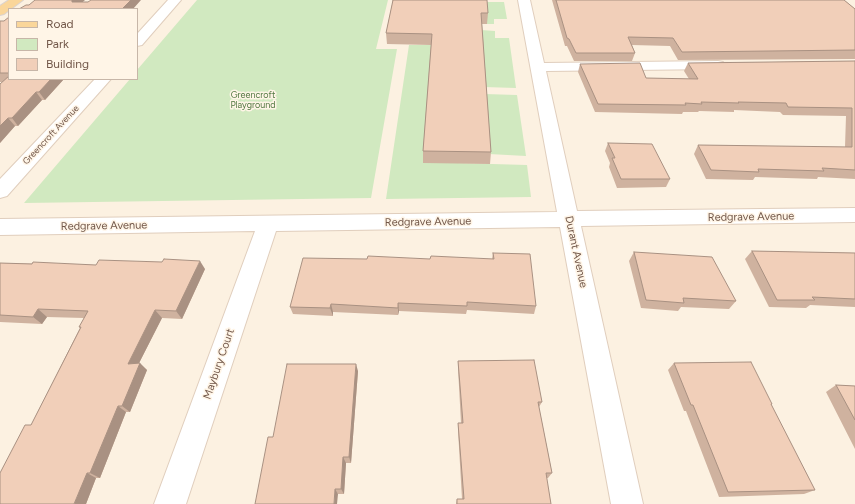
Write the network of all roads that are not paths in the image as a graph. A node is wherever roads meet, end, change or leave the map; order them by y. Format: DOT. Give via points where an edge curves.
graph roads {
  1 [pos="17,0"];
  2 [pos="175,0"];
  3 [pos="524,0"];
  4 [pos="0,11"];
  5 [pos="138,41"];
  6 [pos="730,65"];
  7 [pos="538,67"];
  8 [pos="102,80"];
  9 [pos="0,191"];
  10 [pos="855,215"];
  11 [pos="570,220"];
  12 [pos="268,224"];
  13 [pos="0,227"];
  14 [pos="170,504"];
  15 [pos="627,504"];
  1 -- 4 [label="main road"];
  2 -- 5 [label="street"];
  3 -- 7 [label="street, Durant Avenue"];
  6 -- 7 [label="street"];
  7 -- 11 [label="street, Durant Avenue"];
  8 -- 9 [label="street, Greencroft Avenue"];
  10 -- 11 [label="street, Redgrave Avenue"];
  11 -- 12 [label="street, Redgrave Avenue"];
  11 -- 15 [label="street, Durant Avenue"];
  12 -- 13 [label="street, Redgrave Avenue"];
  12 -- 14 [label="street, Maybury Court"];
}
